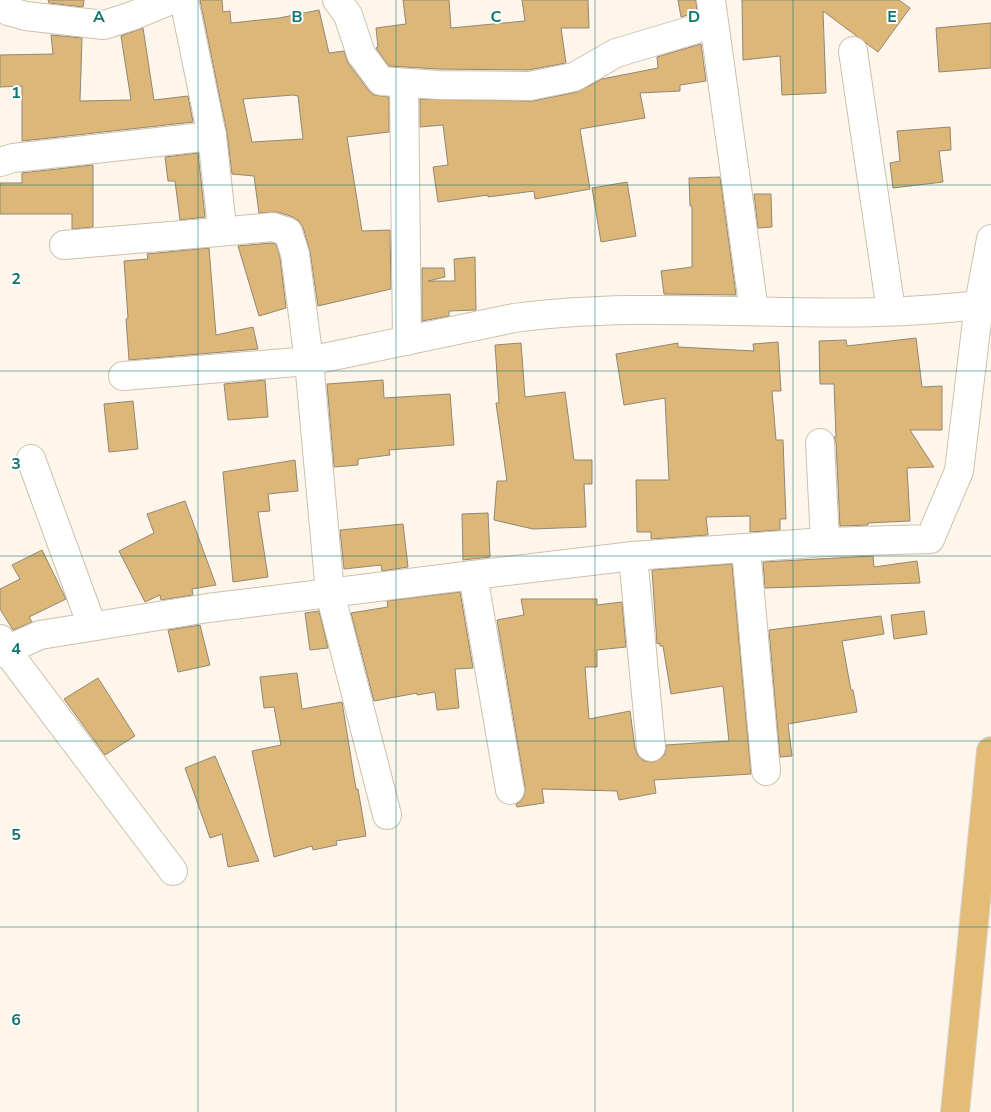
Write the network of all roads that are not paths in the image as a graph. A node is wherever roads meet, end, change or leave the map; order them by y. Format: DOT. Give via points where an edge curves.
graph roads {
  1 [pos="171,0"];
  2 [pos="184,0"];
  3 [pos="337,0"];
  4 [pos="0,3"];
  5 [pos="712,12"];
  6 [pos="853,51"];
  7 [pos="404,82"];
  8 [pos="212,136"];
  9 [pos="0,162"];
  10 [pos="218,232"];
  11 [pos="991,239"];
  12 [pos="64,245"];
  13 [pos="985,303"];
  14 [pos="754,311"];
  15 [pos="891,312"];
  16 [pos="408,340"];
  17 [pos="309,361"];
  18 [pos="123,376"];
  19 [pos="820,443"];
  20 [pos="31,459"];
  21 [pos="825,542"];
  22 [pos="746,549"];
  23 [pos="633,556"];
  24 [pos="473,575"];
  25 [pos="330,593"];
  26 [pos="92,626"];
  27 [pos="2,647"];
  28 [pos="651,748"];
  29 [pos="991,750"];
  30 [pos="766,771"];
  31 [pos="510,790"];
  32 [pos="387,815"];
  33 [pos="173,871"];
  34 [pos="955,1112"];
  1 -- 4 [label="street" via="104,25 26,16 8,12"];
  2 -- 8 [label="street"];
  3 -- 7 [label="street" via="348,15 361,54 381,81"];
  5 -- 7 [label="street" via="616,53 574,77 530,86"];
  5 -- 14 [label="street"];
  6 -- 15 [label="street"];
  7 -- 16 [label="street"];
  8 -- 9 [label="street"];
  8 -- 10 [label="street" via="221,223"];
  10 -- 12 [label="street"];
  10 -- 17 [label="street" via="273,227 288,232 295,254"];
  11 -- 13 [label="street"];
  13 -- 15 [label="street"];
  13 -- 21 [label="street" via="959,471 930,539"];
  14 -- 15 [label="street"];
  14 -- 16 [label="street" via="544,314"];
  16 -- 17 [label="street"];
  17 -- 18 [label="street"];
  17 -- 25 [label="street"];
  19 -- 21 [label="street"];
  20 -- 26 [label="street"];
  21 -- 22 [label="street"];
  22 -- 23 [label="street"];
  22 -- 30 [label="street"];
  23 -- 24 [label="street"];
  23 -- 28 [label="street"];
  24 -- 25 [label="street"];
  24 -- 31 [label="street"];
  25 -- 26 [label="street"];
  25 -- 32 [label="street"];
  26 -- 27 [label="street" via="40,635"];
  27 -- 33 [label="street"];
  29 -- 34 [label="highway"];
}
